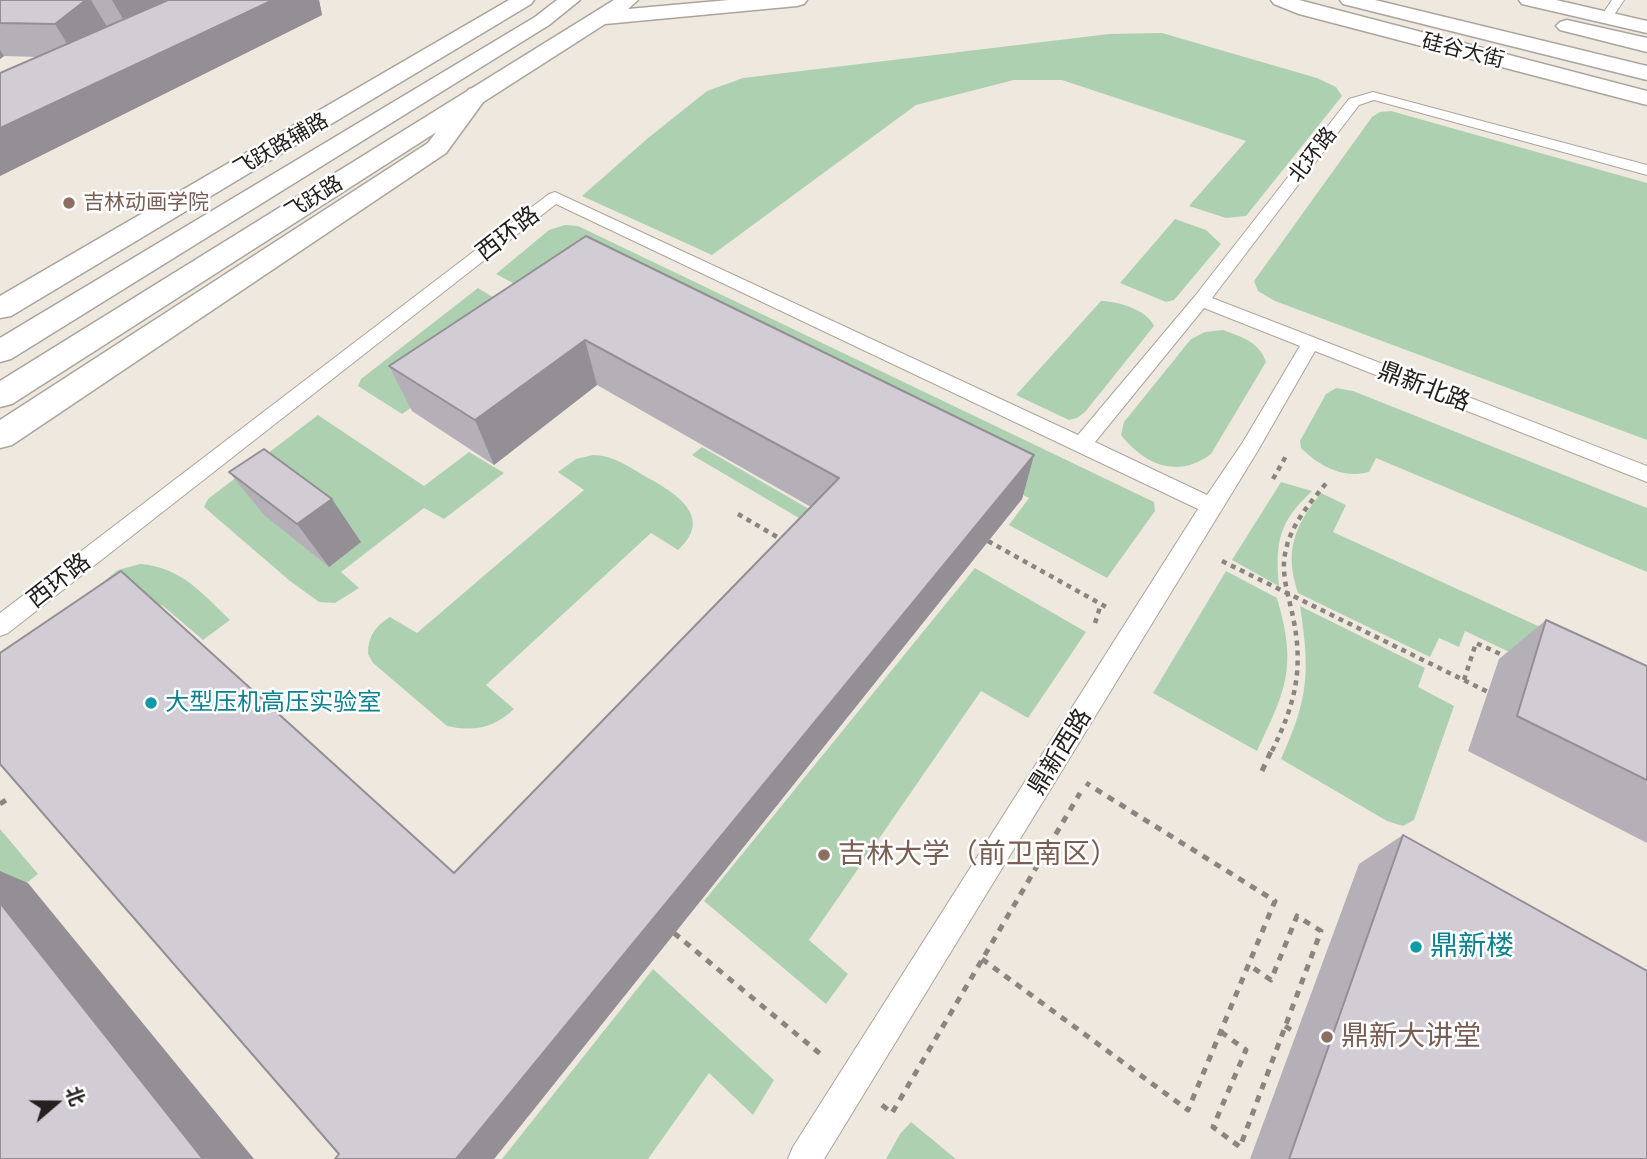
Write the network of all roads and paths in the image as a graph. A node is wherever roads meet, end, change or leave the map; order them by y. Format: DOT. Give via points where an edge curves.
graph roads {
  1 [pos="524,0"];
  2 [pos="570,0"];
  3 [pos="628,0"];
  4 [pos="797,0"];
  5 [pos="1281,0"];
  6 [pos="1350,0"];
  7 [pos="1520,6"];
  8 [pos="1612,9"];
  9 [pos="599,18"];
  10 [pos="1647,27"];
  11 [pos="1647,45"];
  12 [pos="1647,73"];
  13 [pos="478,94"];
  14 [pos="1647,98"];
  15 [pos="1647,170"];
  16 [pos="1201,300"];
  17 [pos="0,309"];
  18 [pos="1311,343"];
  19 [pos="0,352"];
  20 [pos="0,396"];
  21 [pos="0,436"];
  22 [pos="1082,444"];
  23 [pos="1288,452"];
  24 [pos="1647,474"];
  25 [pos="1273,480"];
  26 [pos="1328,481"];
  27 [pos="1211,506"];
  28 [pos="738,514"];
  29 [pos="988,541"];
  30 [pos="790,545"];
  31 [pos="1222,561"];
  32 [pos="1286,593"];
  33 [pos="1101,604"];
  34 [pos="0,626"];
  35 [pos="1513,660"];
  36 [pos="1464,680"];
  37 [pos="1488,692"];
  38 [pos="1093,771"];
  39 [pos="1262,771"];
  40 [pos="1086,783"];
  41 [pos="9,798"];
  42 [pos="0,804"];
  43 [pos="674,933"];
  44 [pos="982,959"];
  45 [pos="1249,965"];
  46 [pos="1286,1027"];
  47 [pos="1221,1032"];
  48 [pos="1296,1033"];
  49 [pos="813,1048"];
  50 [pos="892,1113"];
  51 [pos="805,1159"];
  1 -- 17 [label="main road, 飞跃路辅路"];
  2 -- 19 [label="main road, 飞跃路"];
  3 -- 9 [label="main road, 飞跃路"];
  4 -- 9 [label="main road"];
  5 -- 14 [label="main road, 硅谷大街"];
  6 -- 12 [label="main road, 硅谷大街"];
  7 -- 8 [label="main road, 硅谷大街"];
  7 -- 11 [label="main road, 硅谷大街"];
  8 -- 10 [label="main road, 硅谷大街"];
  9 -- 13 [label="main road, 飞跃路"];
  13 -- 20 [label="main road, 飞跃路"];
  13 -- 21 [label="main road" via="437,148"];
  15 -- 16 [label="lane, 北环路" via="1388,98 1361,98"];
  16 -- 18 [label="lane, 鼎新北路"];
  16 -- 22 [label="lane, 北环路"];
  18 -- 24 [label="lane, 鼎新北路"];
  18 -- 27 [label="lane, 鼎新西路"];
  22 -- 27 [label="lane"];
  22 -- 34 [label="lane, 西环路" via="555,197"];
  23 -- 25 [label="path"];
  26 -- 32 [label="path" via="1304,506 1287,536 1282,565"];
  27 -- 51 [label="lane, 鼎新西路"];
  28 -- 30 [label="path"];
  29 -- 33 [label="path"];
  31 -- 32 [label="path"];
  32 -- 36 [label="path"];
  32 -- 39 [label="path" via="1298,677 1290,710"];
  35 -- 36 [label="path" via="1476,643"];
  36 -- 37 [label="path"];
  38 -- 40 [label="path"];
  40 -- 44 [label="path"];
  40 -- 45 [label="path" via="1275,901"];
  41 -- 42 [label="path"];
  43 -- 49 [label="path"];
  44 -- 47 [label="path" via="1188,1110"];
  44 -- 50 [label="path"];
  45 -- 46 [label="path" via="1271,980 1297,916 1321,931"];
  45 -- 47 [label="path"];
  46 -- 47 [label="path" via="1240,1147 1213,1127 1246,1050"];
  46 -- 48 [label="path"];
}
